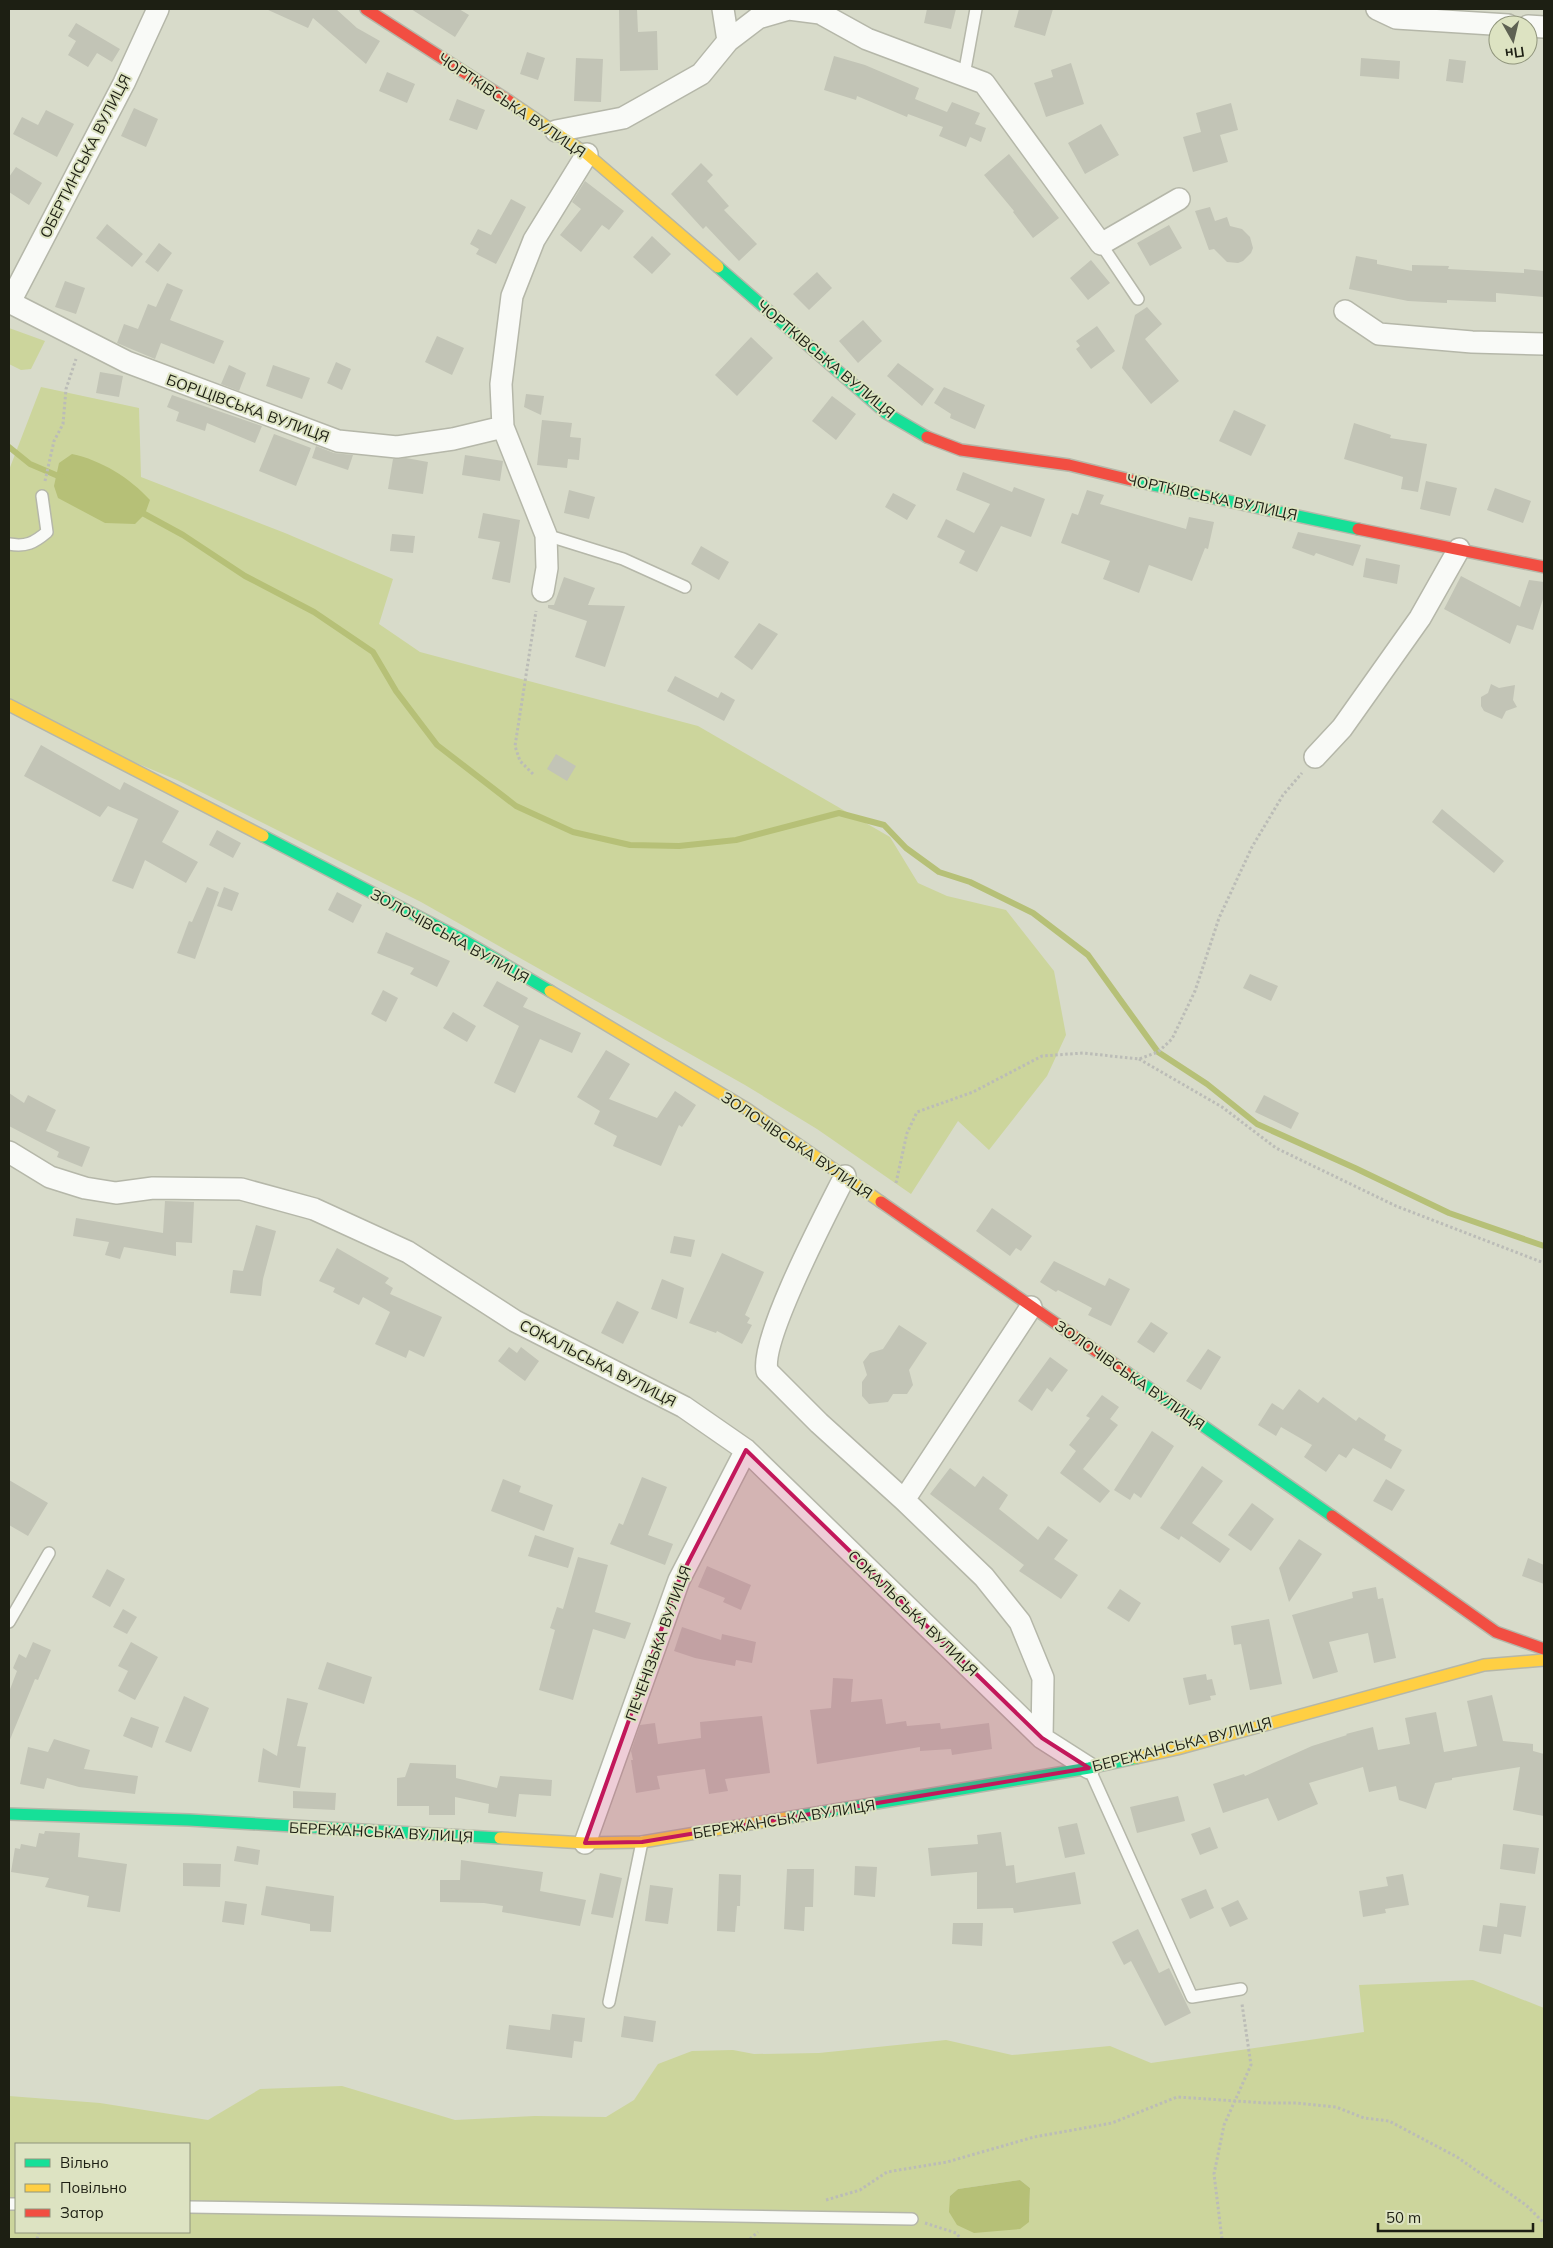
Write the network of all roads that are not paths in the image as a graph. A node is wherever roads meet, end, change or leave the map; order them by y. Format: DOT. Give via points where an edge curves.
graph roads {
  1 [pos="158,9"];
  2 [pos="366,9"];
  3 [pos="723,9"];
  4 [pos="976,9"];
  5 [pos="1377,9"];
  6 [pos="1488,24"];
  7 [pos="728,41"];
  8 [pos="964,75"];
  9 [pos="556,131"];
  10 [pos="587,154"];
  11 [pos="1179,199"];
  12 [pos="1101,244"];
  13 [pos="1138,299"];
  14 [pos="9,302"];
  15 [pos="1346,311"];
  16 [pos="1544,344"];
  17 [pos="503,427"];
  18 [pos="42,496"];
  19 [pos="546,535"];
  20 [pos="9,544"];
  21 [pos="1459,549"];
  22 [pos="1544,567"];
  23 [pos="685,587"];
  24 [pos="543,591"];
  25 [pos="9,705"];
  26 [pos="1315,757"];
  27 [pos="9,1152"];
  28 [pos="845,1176"];
  29 [pos="1031,1307"];
  30 [pos="746,1450"];
  31 [pos="904,1500"];
  32 [pos="49,1553"];
  33 [pos="9,1622"];
  34 [pos="1544,1649"];
  35 [pos="1544,1660"];
  36 [pos="1042,1738"];
  37 [pos="1089,1768"];
  38 [pos="9,1814"];
  39 [pos="642,1842"];
  40 [pos="585,1843"];
  41 [pos="1241,1989"];
  42 [pos="609,2002"];
  43 [pos="190,2207"];
  44 [pos="912,2219"];
  1 -- 14 [label="street, ОБЕРТИНСЬКА ВУЛИЦЯ" via="124,83"];
  2 -- 9 [label="street, ЧОРТКІВСЬКА ВУЛИЦЯ"];
  3 -- 7 [label="street"];
  4 -- 8 [label="lane"];
  5 -- 6 [label="street" via="1396,18"];
  7 -- 8 [label="street" via="758,18 789,10 820,13 867,39"];
  7 -- 9 [label="street" via="701,74 623,118"];
  8 -- 12 [label="street" via="984,83"];
  9 -- 10 [label="street, ЧОРТКІВСЬКА ВУЛИЦЯ"];
  10 -- 17 [label="street" via="534,240 512,296 500,384"];
  10 -- 21 [label="street, ЧОРТКІВСЬКА ВУЛИЦЯ" via="886,413 923,435 961,450 1069,465 1200,496"];
  11 -- 12 [label="street"];
  12 -- 13 [label="lane"];
  14 -- 17 [label="street, БОРЩІВСЬКА ВУЛИЦЯ" via="145,370 338,441 397,447 453,439"];
  15 -- 16 [label="street" via="1379,334"];
  17 -- 19 [label="street"];
  18 -- 20 [label="lane" via="47,532 34,543 22,546"];
  19 -- 23 [label="lane" via="623,559"];
  19 -- 24 [label="street" via="547,568"];
  21 -- 22 [label="street, ЧОРТКІВСЬКА ВУЛИЦЯ"];
  21 -- 26 [label="street" via="1420,618 1342,728"];
  25 -- 28 [label="street, ЗОЛОЧІВСЬКА ВУЛИЦЯ" via="465,941 747,1109"];
  27 -- 30 [label="street, СОКАЛЬСЬКА ВУЛИЦЯ" via="50,1177 85,1188 116,1193 153,1188 242,1190 314,1209 408,1252 515,1321 684,1407"];
  28 -- 29 [label="street, ЗОЛОЧІВСЬКА ВУЛИЦЯ"];
  28 -- 31 [label="street" via="800,1267 765,1364 774,1380"];
  29 -- 31 [label="street"];
  29 -- 34 [label="street, ЗОЛОЧІВСЬКА ВУЛИЦЯ" via="1496,1632"];
  30 -- 36 [label="street, СОКАЛЬСЬКА ВУЛИЦЯ"];
  30 -- 40 [label="street, ПЕЧЕНІЗЬКА ВУЛИЦЯ" via="679,1580"];
  31 -- 36 [label="street" via="984,1577 1020,1622 1043,1678"];
  32 -- 33 [label="lane"];
  35 -- 37 [label="street, БЕРЕЖАНСЬКА ВУЛИЦЯ" via="1484,1664 1177,1749"];
  36 -- 37 [label="street, СОКАЛЬСЬКА ВУЛИЦЯ"];
  37 -- 39 [label="street, БЕРЕЖАНСЬКА ВУЛИЦЯ"];
  37 -- 41 [label="lane" via="1192,1997"];
  38 -- 40 [label="street, БЕРЕЖАНСЬКА ВУЛИЦЯ" via="189,1820"];
  39 -- 40 [label="street, БЕРЕЖАНСЬКА ВУЛИЦЯ"];
  39 -- 42 [label="lane"];
  43 -- 44 [label="lane"];
}
